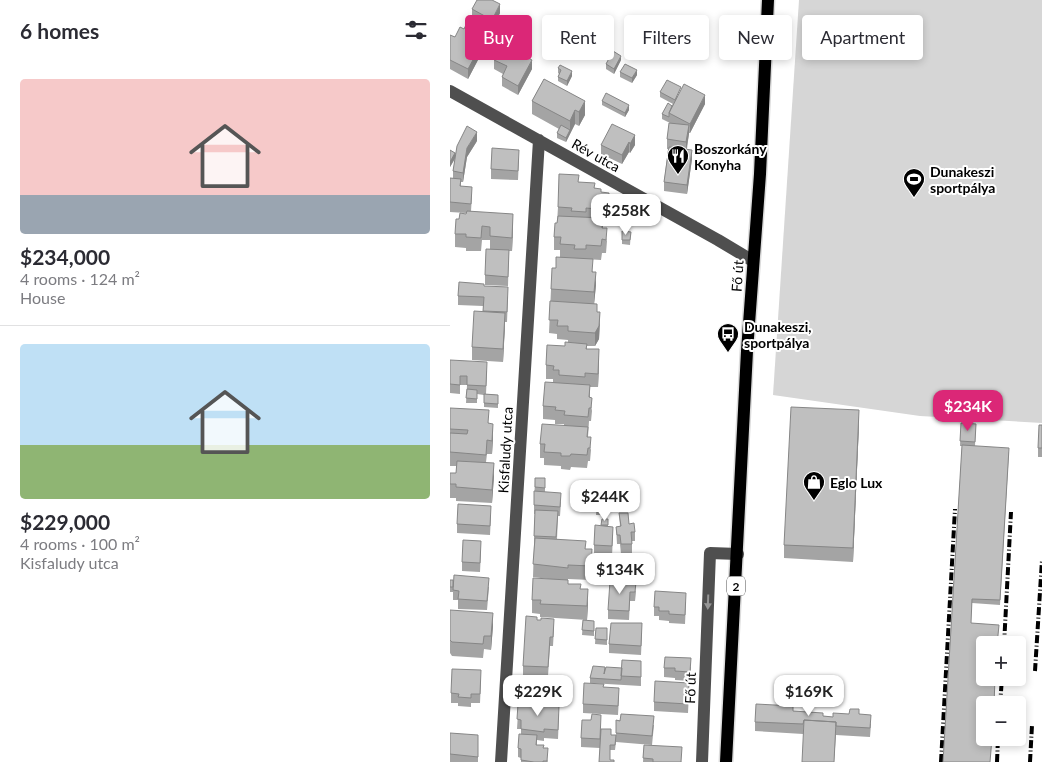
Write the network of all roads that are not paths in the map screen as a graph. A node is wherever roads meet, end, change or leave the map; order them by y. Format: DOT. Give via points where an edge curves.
graph roads {
  1 [pos="768,0"];
  2 [pos="450,91"];
  3 [pos="539,140"];
  4 [pos="753,261"];
  5 [pos="738,554"];
  6 [pos="501,762"];
  7 [pos="702,762"];
  8 [pos="726,762"];
  1 -- 4 [label="main road, Fő út / 2"];
  2 -- 3 [label="street, Rév utca"];
  3 -- 4 [label="street, Rév utca"];
  3 -- 6 [label="street, Kisfaludy utca"];
  4 -- 5 [label="main road, Fő út / 2"];
  5 -- 7 [label="street, Fő út, one-way" via="710,553"];
  5 -- 8 [label="main road, Fő út / 2"];
}
